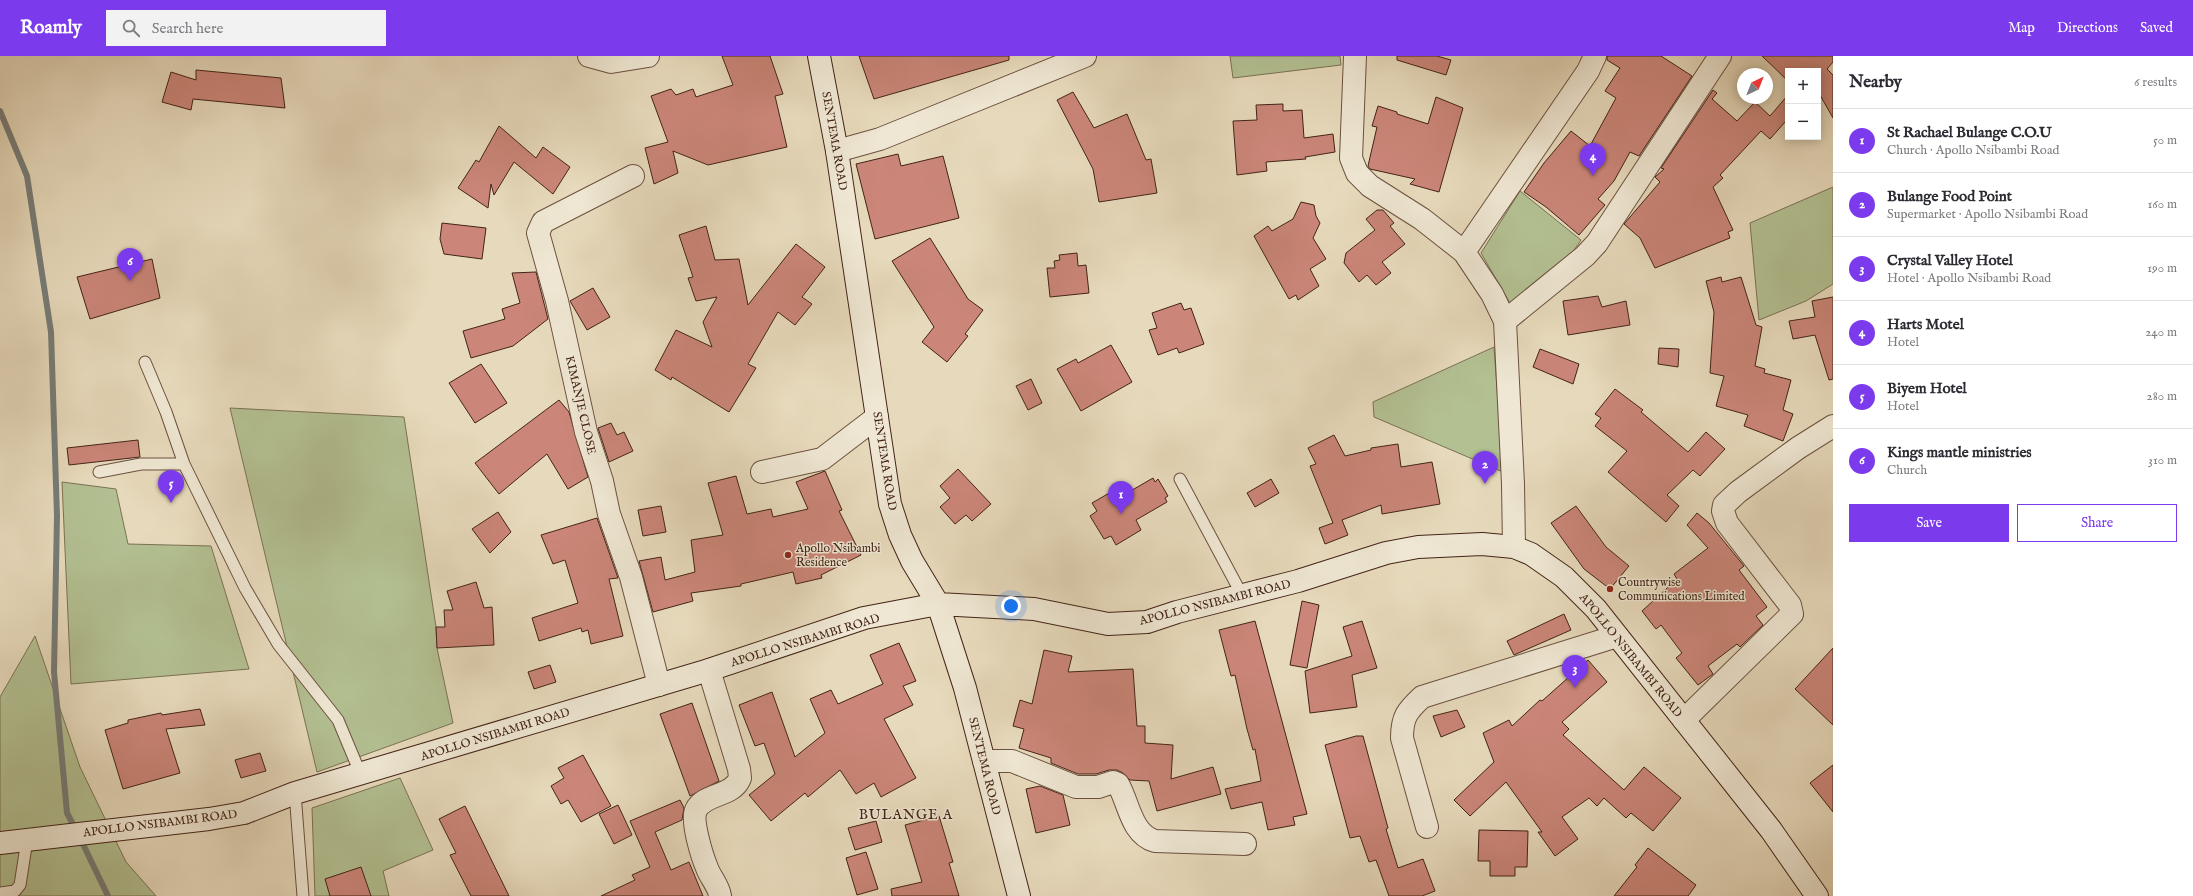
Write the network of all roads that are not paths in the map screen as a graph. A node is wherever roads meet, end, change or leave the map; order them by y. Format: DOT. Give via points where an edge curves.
graph roads {
  1 [pos="589,56"];
  2 [pos="648,56"];
  3 [pos="819,56"];
  4 [pos="1085,56"];
  5 [pos="1355,56"];
  6 [pos="1595,56"];
  7 [pos="1720,56"];
  8 [pos="837,151"];
  9 [pos="633,176"];
  10 [pos="1464,252"];
  11 [pos="1505,321"];
  12 [pos="145,362"];
  13 [pos="878,417"];
  14 [pos="1833,426"];
  15 [pos="184,464"];
  16 [pos="99,472"];
  17 [pos="762,472"];
  18 [pos="1180,480"];
  19 [pos="1514,547"];
  20 [pos="1242,596"];
  21 [pos="938,604"];
  22 [pos="1617,636"];
  23 [pos="709,670"];
  24 [pos="659,685"];
  25 [pos="1684,720"];
  26 [pos="984,761"];
  27 [pos="361,774"];
  28 [pos="295,793"];
  29 [pos="1427,827"];
  30 [pos="27,840"];
  31 [pos="0,843"];
  32 [pos="1245,844"];
  33 [pos="0,893"];
  34 [pos="303,896"];
  35 [pos="720,896"];
  36 [pos="1019,896"];
  37 [pos="1817,896"];
  1 -- 2 [label="street" via="611,62"];
  3 -- 8 [label="street, SENTEMA ROAD"];
  4 -- 8 [label="street" via="880,138"];
  5 -- 10 [label="street" via="1351,158 1356,173 1370,186 1422,219"];
  6 -- 10 [label="street" via="1588,71"];
  7 -- 11 [label="street" via="1597,243 1585,256"];
  8 -- 13 [label="street, SENTEMA ROAD"];
  9 -- 24 [label="street, KIMANJE CLOSE" via="543,222 538,233 557,301 586,432 602,481 609,514 631,577"];
  10 -- 11 [label="street" via="1492,294"];
  11 -- 19 [label="street"];
  12 -- 15 [label="lane"];
  13 -- 17 [label="street" via="822,459"];
  13 -- 21 [label="street, SENTEMA ROAD" via="890,504 912,561"];
  14 -- 25 [label="street" via="1798,448 1724,505 1723,512 1727,523 1790,605 1792,614"];
  15 -- 16 [label="lane" via="141,464"];
  15 -- 27 [label="lane" via="245,588 278,644 338,720"];
  18 -- 20 [label="lane"];
  19 -- 20 [label="street, APOLLO NSIBAMBI ROAD" via="1482,544 1418,547 1386,553 1298,582"];
  19 -- 22 [label="street, APOLLO NSIBAMBI ROAD" via="1530,554 1569,582 1596,609"];
  20 -- 21 [label="street, APOLLO NSIBAMBI ROAD" via="1147,622 1108,624 1034,609"];
  21 -- 23 [label="street, APOLLO NSIBAMBI ROAD" via="864,618"];
  21 -- 26 [label="street, SENTEMA ROAD" via="965,688"];
  22 -- 25 [label="street, APOLLO NSIBAMBI ROAD"];
  22 -- 29 [label="street" via="1422,697 1408,710 1402,724 1402,738"];
  23 -- 24 [label="street, APOLLO NSIBAMBI ROAD"];
  23 -- 35 [label="street" via="740,769 740,778 733,788 696,809 694,818 707,868"];
  24 -- 27 [label="street, APOLLO NSIBAMBI ROAD"];
  25 -- 37 [label="street, APOLLO NSIBAMBI ROAD" via="1771,830"];
  26 -- 32 [label="street" via="1012,761 1076,787 1098,787 1113,782 1118,784 1133,820 1147,838 1155,841"];
  26 -- 36 [label="street, SENTEMA ROAD"];
  27 -- 28 [label="street, APOLLO NSIBAMBI ROAD"];
  28 -- 30 [label="street, APOLLO NSIBAMBI ROAD" via="244,812 209,819"];
  28 -- 34 [label="lane"];
  30 -- 31 [label="street, APOLLO NSIBAMBI ROAD"];
  30 -- 33 [label="lane" via="20,886 15,891"];
}
